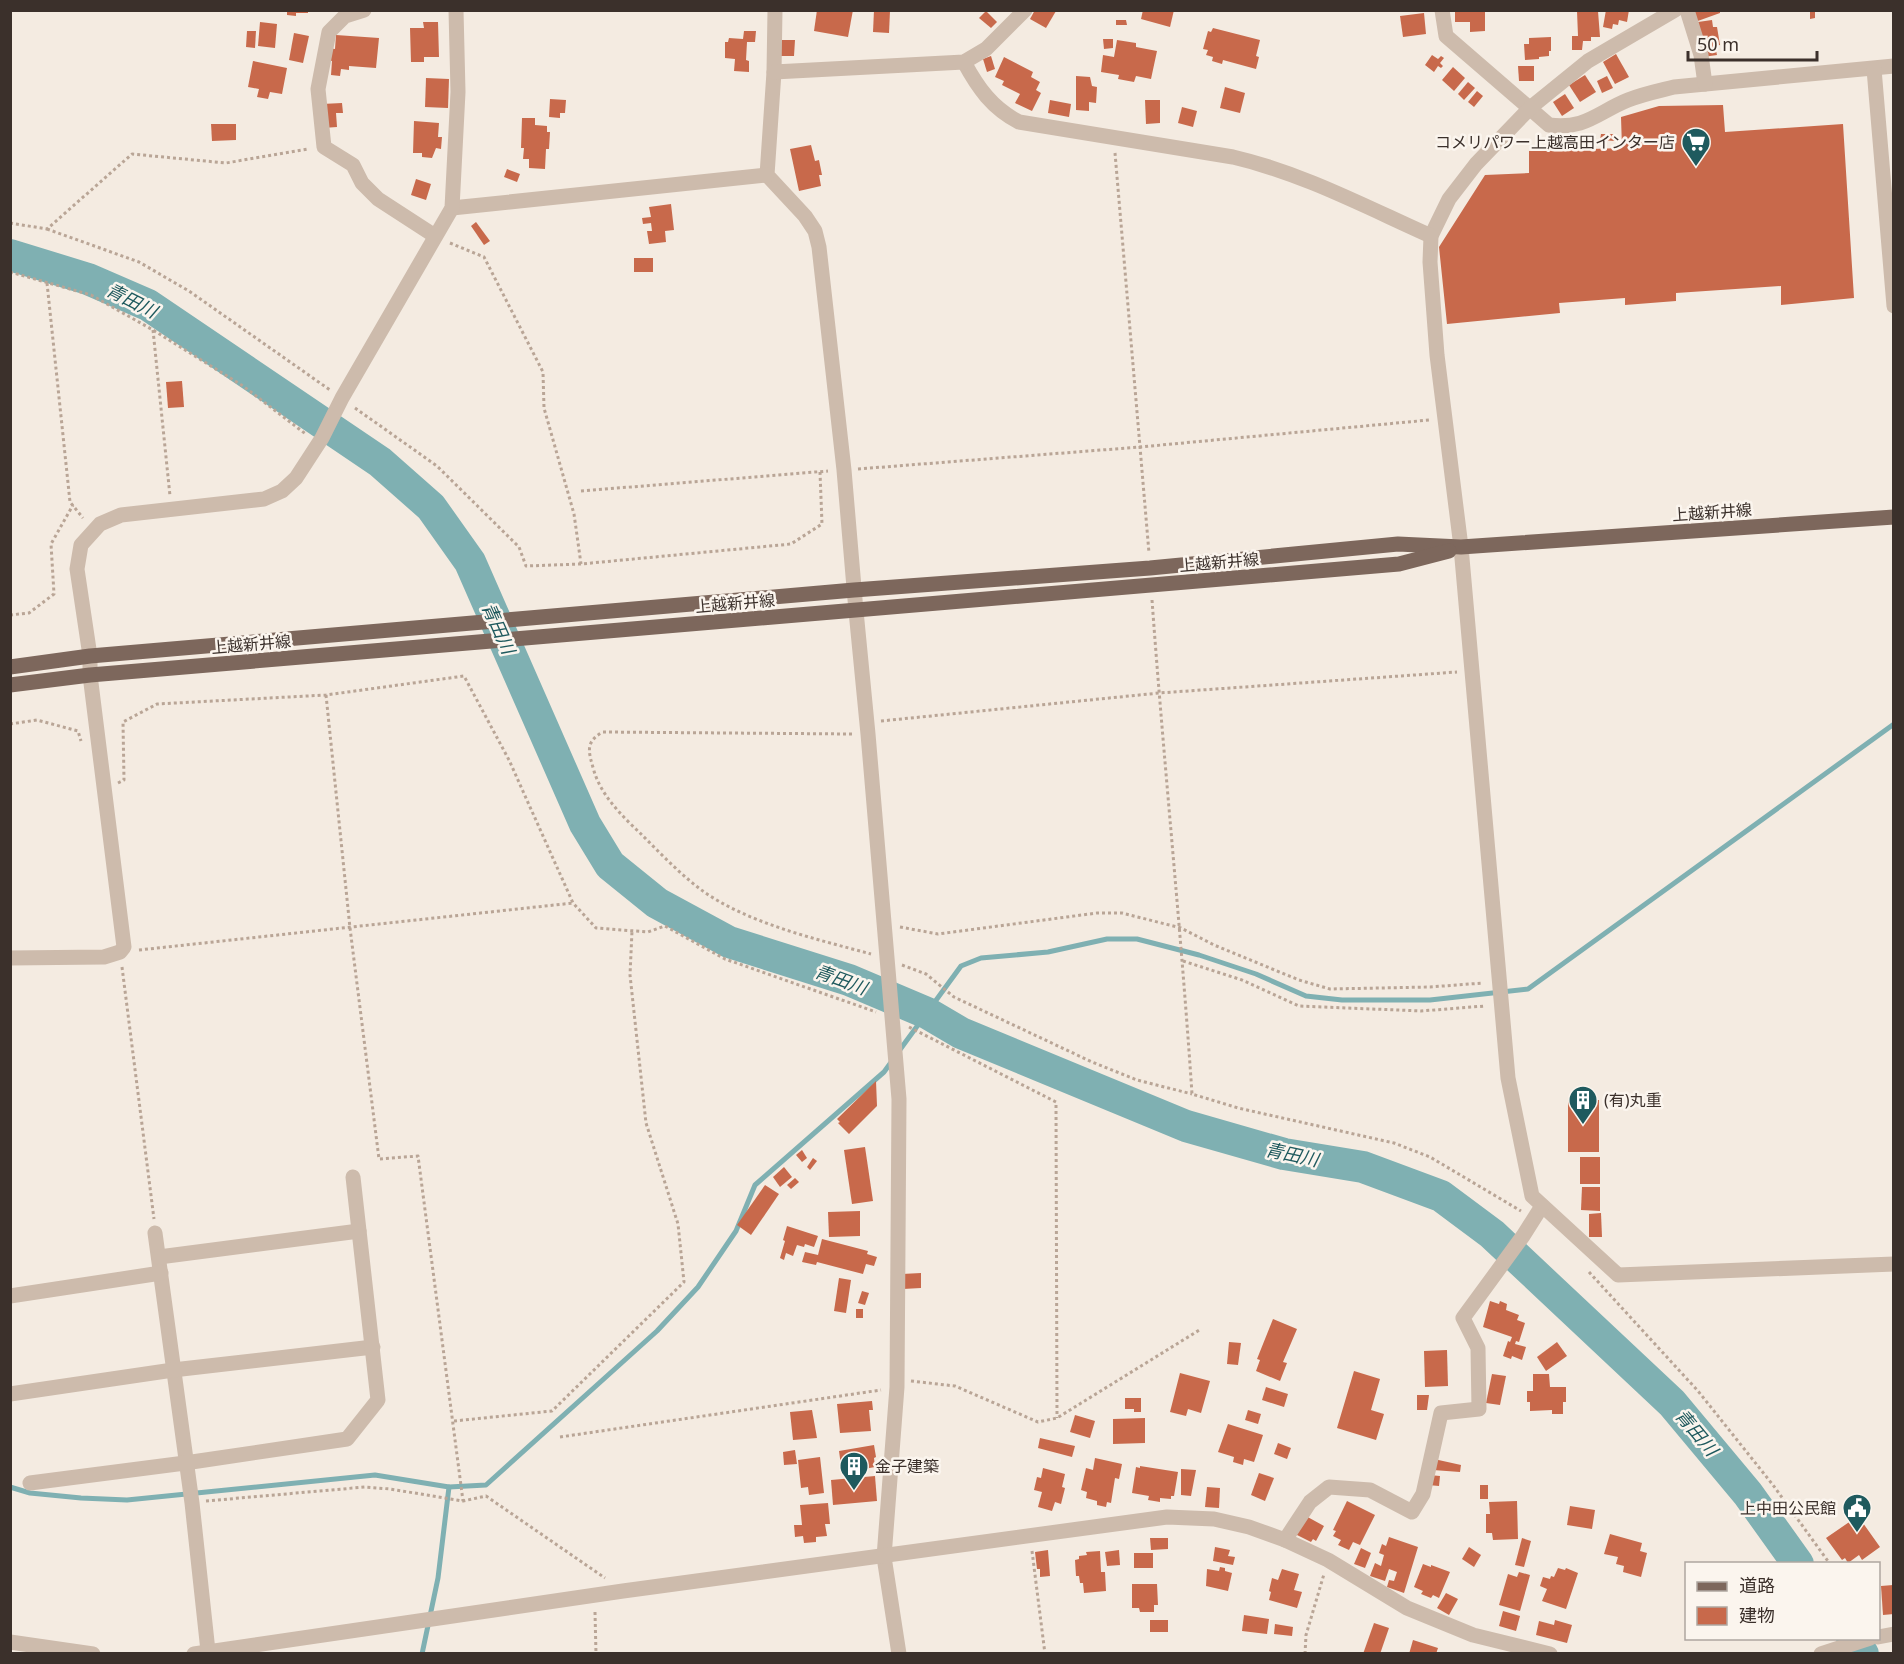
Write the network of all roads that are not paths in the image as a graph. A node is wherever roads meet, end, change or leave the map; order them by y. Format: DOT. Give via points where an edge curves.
graph roads {
  1 [pos="364,10"];
  2 [pos="456,10"];
  3 [pos="775,10"];
  4 [pos="1025,10"];
  5 [pos="1442,10"];
  6 [pos="1675,10"];
  7 [pos="1687,10"];
  8 [pos="964,62"];
  9 [pos="1893,66"];
  10 [pos="1874,69"];
  11 [pos="774,72"];
  12 [pos="1705,84"];
  13 [pos="1530,108"];
  14 [pos="767,176"];
  15 [pos="452,208"];
  16 [pos="435,236"];
  17 [pos="1431,236"];
  18 [pos="1893,306"];
  19 [pos="1893,517"];
  20 [pos="1461,547"];
  21 [pos="854,590"];
  22 [pos="856,611"];
  23 [pos="90,656"];
  24 [pos="10,667"];
  25 [pos="90,675"];
  26 [pos="10,685"];
  27 [pos="10,958"];
  28 [pos="353,1177"];
  29 [pos="1542,1206"];
  30 [pos="359,1231"];
  31 [pos="155,1233"];
  32 [pos="1893,1264"];
  33 [pos="160,1265"];
  34 [pos="10,1296"];
  35 [pos="373,1347"];
  36 [pos="173,1370"];
  37 [pos="10,1394"];
  38 [pos="185,1464"];
  39 [pos="30,1483"];
  40 [pos="1285,1540"];
  41 [pos="884,1557"];
  42 [pos="1865,1640"];
  43 [pos="15,1647"];
  44 [pos="201,1652"];
  45 [pos="93,1653"];
  46 [pos="899,1653"];
  47 [pos="1550,1653"];
  48 [pos="1824,1653"];
  1 -- 16 [label="street" via="345,16 329,32 318,89 324,147 353,165 362,183 378,199"];
  2 -- 15 [label="street" via="458,92"];
  3 -- 11 [label="street"];
  4 -- 8 [label="street" via="986,49"];
  5 -- 13 [label="street" via="1446,36"];
  6 -- 13 [label="street" via="1588,61"];
  7 -- 12 [label="street" via="1700,48"];
  8 -- 11 [label="street"];
  8 -- 17 [label="street" via="995,108 1019,122 1265,164"];
  9 -- 10 [label="street"];
  10 -- 12 [label="street"];
  10 -- 18 [label="street"];
  11 -- 14 [label="street"];
  12 -- 13 [label="street" via="1642,94 1573,126 1549,125"];
  13 -- 17 [label="street" via="1455,190"];
  14 -- 15 [label="street"];
  14 -- 21 [label="street" via="805,216 817,239"];
  15 -- 16 [label="street"];
  16 -- 23 [label="street" via="320,441 296,478 282,491 264,499 121,515 100,524 81,545 77,568"];
  17 -- 20 [label="street" via="1430,287"];
  19 -- 20 [label="main road, 上越新井線"];
  20 -- 21 [label="main road, 上越新井線" via="1398,544 1150,568"];
  20 -- 22 [label="main road, 上越新井線" via="1399,564"];
  20 -- 29 [label="street" via="1508,1078 1532,1196"];
  21 -- 22 [label="street"];
  21 -- 23 [label="main road, 上越新井線"];
  22 -- 25 [label="main road, 上越新井線"];
  22 -- 41 [label="street" via="899,1099 897,1383"];
  23 -- 24 [label="main road, 上越新井線"];
  23 -- 25 [label="street"];
  25 -- 26 [label="main road, 上越新井線"];
  25 -- 27 [label="street" via="124,942 120,952 104,957"];
  28 -- 30 [label="street"];
  29 -- 32 [label="street" via="1618,1275"];
  29 -- 40 [label="street" via="1463,1318 1478,1348 1479,1409 1442,1413 1423,1494 1412,1512 1370,1490 1329,1487 1310,1502"];
  30 -- 33 [label="street"];
  30 -- 35 [label="street"];
  31 -- 33 [label="street"];
  33 -- 34 [label="street"];
  33 -- 36 [label="street"];
  35 -- 36 [label="street"];
  35 -- 38 [label="street" via="378,1400 347,1439"];
  36 -- 37 [label="street"];
  36 -- 38 [label="street"];
  38 -- 39 [label="street"];
  38 -- 44 [label="street" via="192,1503"];
  40 -- 41 [label="street" via="1214,1519 1167,1517"];
  40 -- 47 [label="street" via="1328,1560 1407,1608 1473,1635"];
  41 -- 44 [label="street"];
  41 -- 46 [label="street"];
  42 -- 48 [label="street"];
  43 -- 45 [label="street"];
}
